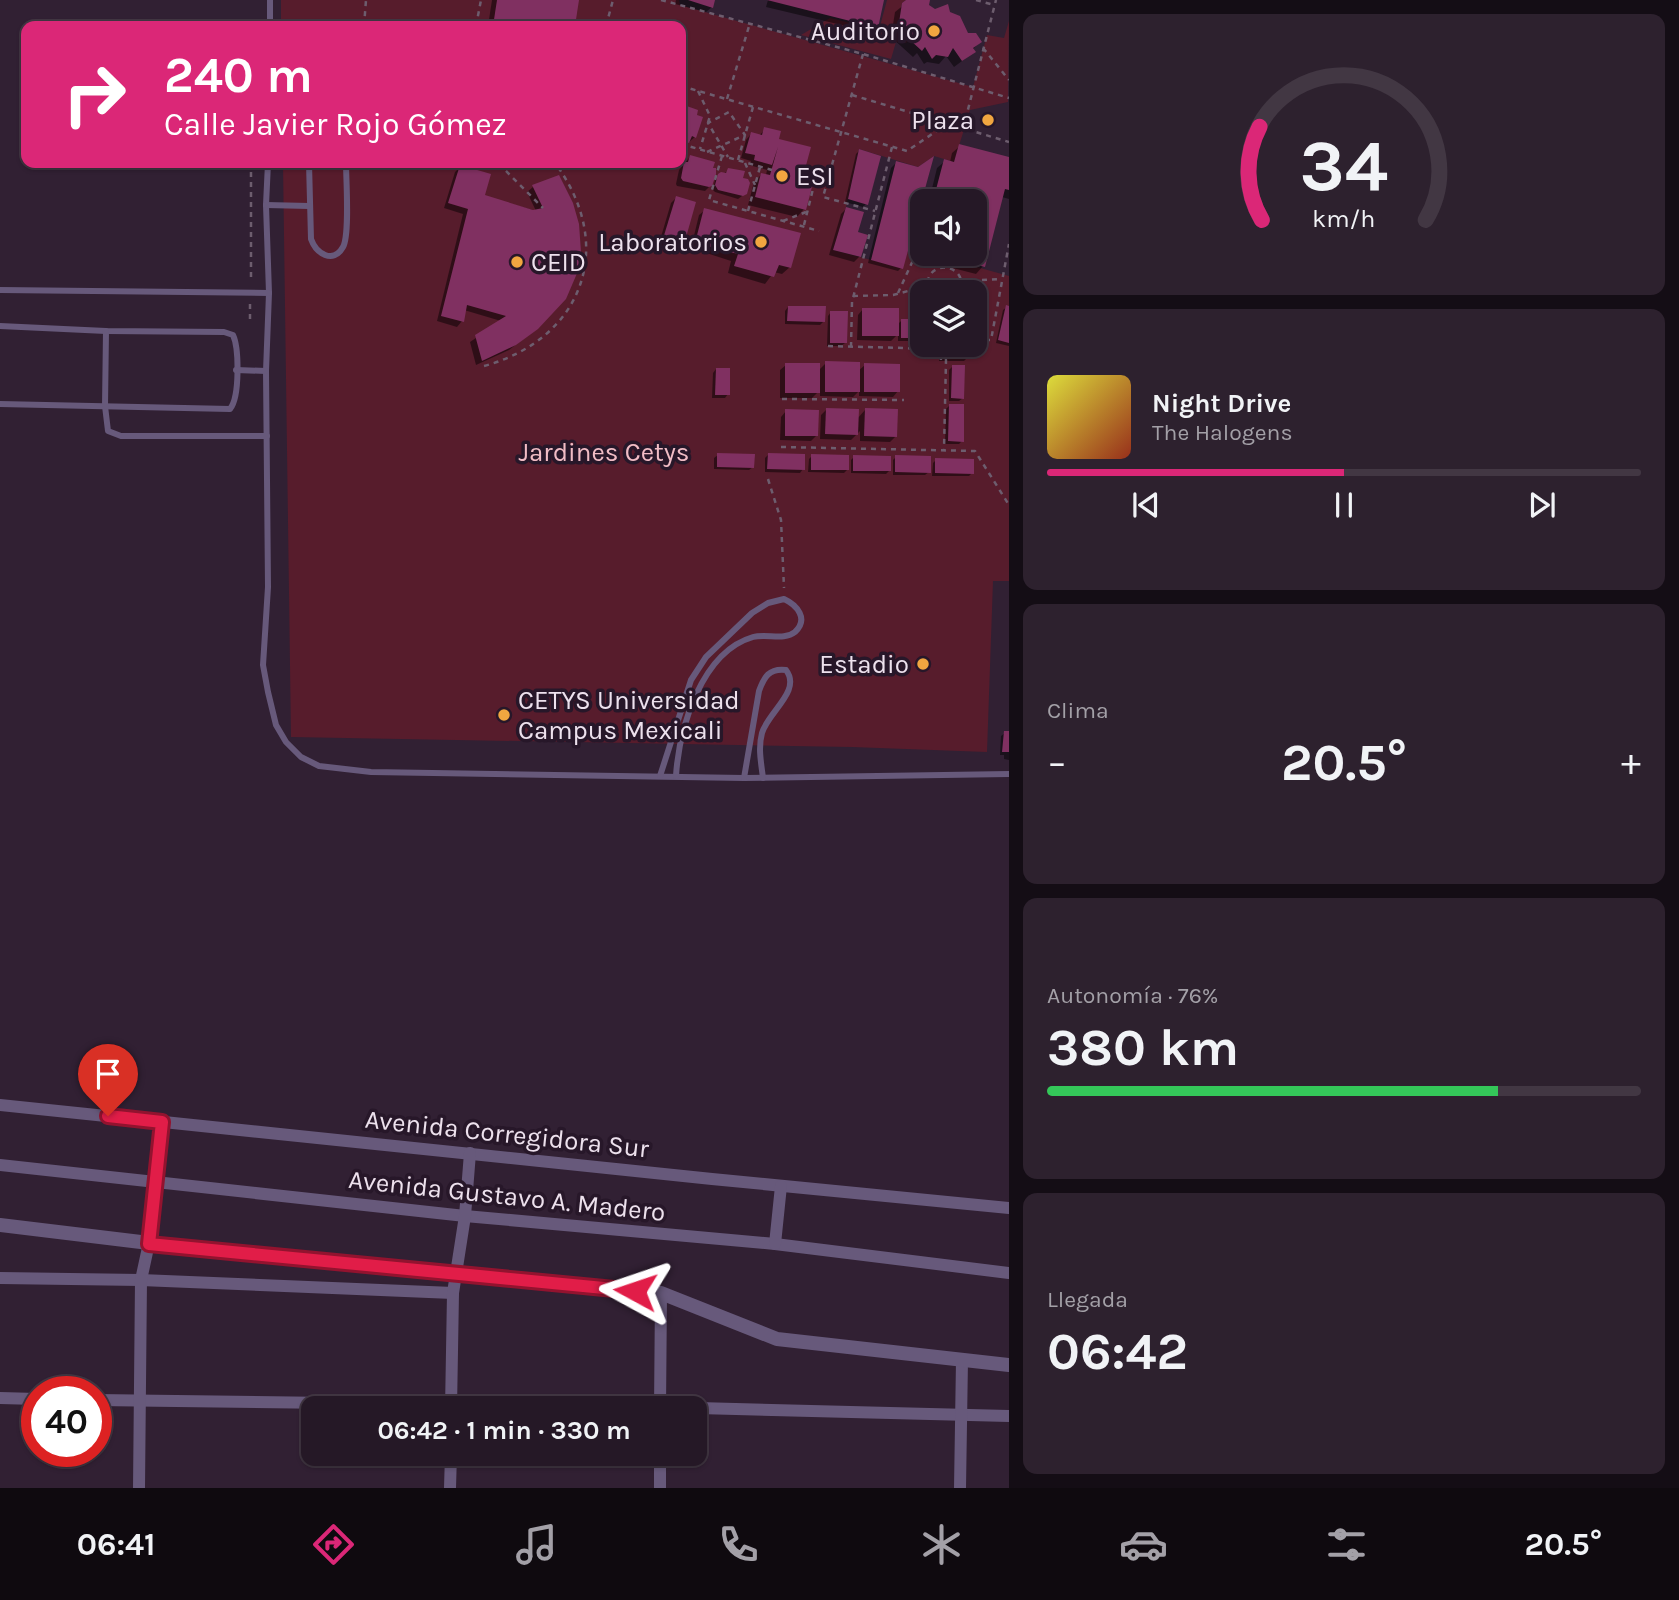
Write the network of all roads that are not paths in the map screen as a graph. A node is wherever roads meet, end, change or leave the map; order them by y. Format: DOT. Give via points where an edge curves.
graph roads {
  1 [pos="270,0"];
  2 [pos="270,21"];
  3 [pos="268,168"];
  4 [pos="309,168"];
  5 [pos="346,168"];
  6 [pos="267,205"];
  7 [pos="309,206"];
  8 [pos="0,290"];
  9 [pos="269,293"];
  10 [pos="0,326"];
  11 [pos="106,331"];
  12 [pos="236,370"];
  13 [pos="266,371"];
  14 [pos="0,404"];
  15 [pos="105,406"];
  16 [pos="267,436"];
  17 [pos="1009,774"];
  18 [pos="660,776"];
  19 [pos="676,776"];
  20 [pos="744,778"];
  21 [pos="763,778"];
  22 [pos="0,1105"];
  23 [pos="162,1122"];
  24 [pos="470,1153"];
  25 [pos="0,1165"];
  26 [pos="155,1181"];
  27 [pos="780,1186"];
  28 [pos="1009,1208"];
  29 [pos="465,1216"];
  30 [pos="0,1225"];
  31 [pos="149,1244"];
  32 [pos="775,1244"];
  33 [pos="1009,1273"];
  34 [pos="456,1275"];
  35 [pos="0,1278"];
  36 [pos="141,1280"];
  37 [pos="453,1293"];
  38 [pos="661,1293"];
  39 [pos="962,1360"];
  40 [pos="1009,1365"];
  41 [pos="451,1396"];
  42 [pos="660,1396"];
  43 [pos="0,1398"];
  44 [pos="21,1399"];
  45 [pos="112,1399"];
  46 [pos="140,1400"];
  47 [pos="301,1403"];
  48 [pos="707,1409"];
  49 [pos="961,1414"];
  50 [pos="1009,1416"];
  51 [pos="450,1466"];
  52 [pos="660,1466"];
  53 [pos="139,1488"];
  54 [pos="450,1488"];
  55 [pos="660,1488"];
  56 [pos="960,1488"];
  1 -- 2 [label="lane"];
  3 -- 6 [label="lane"];
  4 -- 7 [label="lane"];
  5 -- 7 [label="lane" via="346,240 333,256 314,249"];
  6 -- 7 [label="lane"];
  6 -- 9 [label="lane"];
  8 -- 9 [label="lane"];
  9 -- 13 [label="lane"];
  10 -- 11 [label="lane"];
  11 -- 12 [label="lane" via="224,332 233,335 237,344"];
  11 -- 15 [label="lane"];
  12 -- 13 [label="lane"];
  12 -- 15 [label="lane" via="230,409"];
  13 -- 16 [label="lane"];
  14 -- 15 [label="lane"];
  15 -- 16 [label="lane" via="108,431 117,436"];
  16 -- 18 [label="lane" via="264,665 276,725 301,757 319,766 371,772"];
  17 -- 21 [label="lane"];
  18 -- 19 [label="lane"];
  18 -- 19 [label="lane" via="691,680 706,657 768,603 785,599 795,604 802,621 792,635 753,636 737,643 705,678 681,736"];
  19 -- 20 [label="lane"];
  20 -- 21 [label="lane"];
  20 -- 21 [label="lane" via="764,678 777,669 786,670 792,684 762,735"];
  22 -- 23 [label="street, Avenida Corregidora Sur"];
  23 -- 24 [label="street, Avenida Corregidora Sur"];
  23 -- 26 [label="street"];
  24 -- 27 [label="street, Avenida Corregidora Sur"];
  24 -- 29 [label="street"];
  25 -- 26 [label="street, Avenida Gustavo A. Madero"];
  26 -- 29 [label="street, Avenida Gustavo A. Madero"];
  26 -- 31 [label="street"];
  27 -- 28 [label="street, Avenida Corregidora Sur"];
  27 -- 32 [label="street"];
  29 -- 32 [label="street, Avenida Gustavo A. Madero"];
  29 -- 34 [label="street"];
  30 -- 31 [label="street"];
  31 -- 34 [label="street"];
  31 -- 36 [label="street"];
  32 -- 33 [label="street, Avenida Gustavo A. Madero"];
  34 -- 37 [label="street"];
  34 -- 38 [label="street"];
  35 -- 36 [label="street"];
  36 -- 37 [label="street"];
  36 -- 46 [label="street"];
  37 -- 41 [label="street"];
  38 -- 39 [label="street" via="777,1339"];
  38 -- 42 [label="street"];
  39 -- 40 [label="street"];
  39 -- 49 [label="street"];
  43 -- 44 [label="street"];
  45 -- 46 [label="street"];
  46 -- 47 [label="street"];
  46 -- 53 [label="street"];
  48 -- 49 [label="street"];
  49 -- 50 [label="street"];
  49 -- 56 [label="street"];
  51 -- 54 [label="street"];
  52 -- 55 [label="street"];
}
